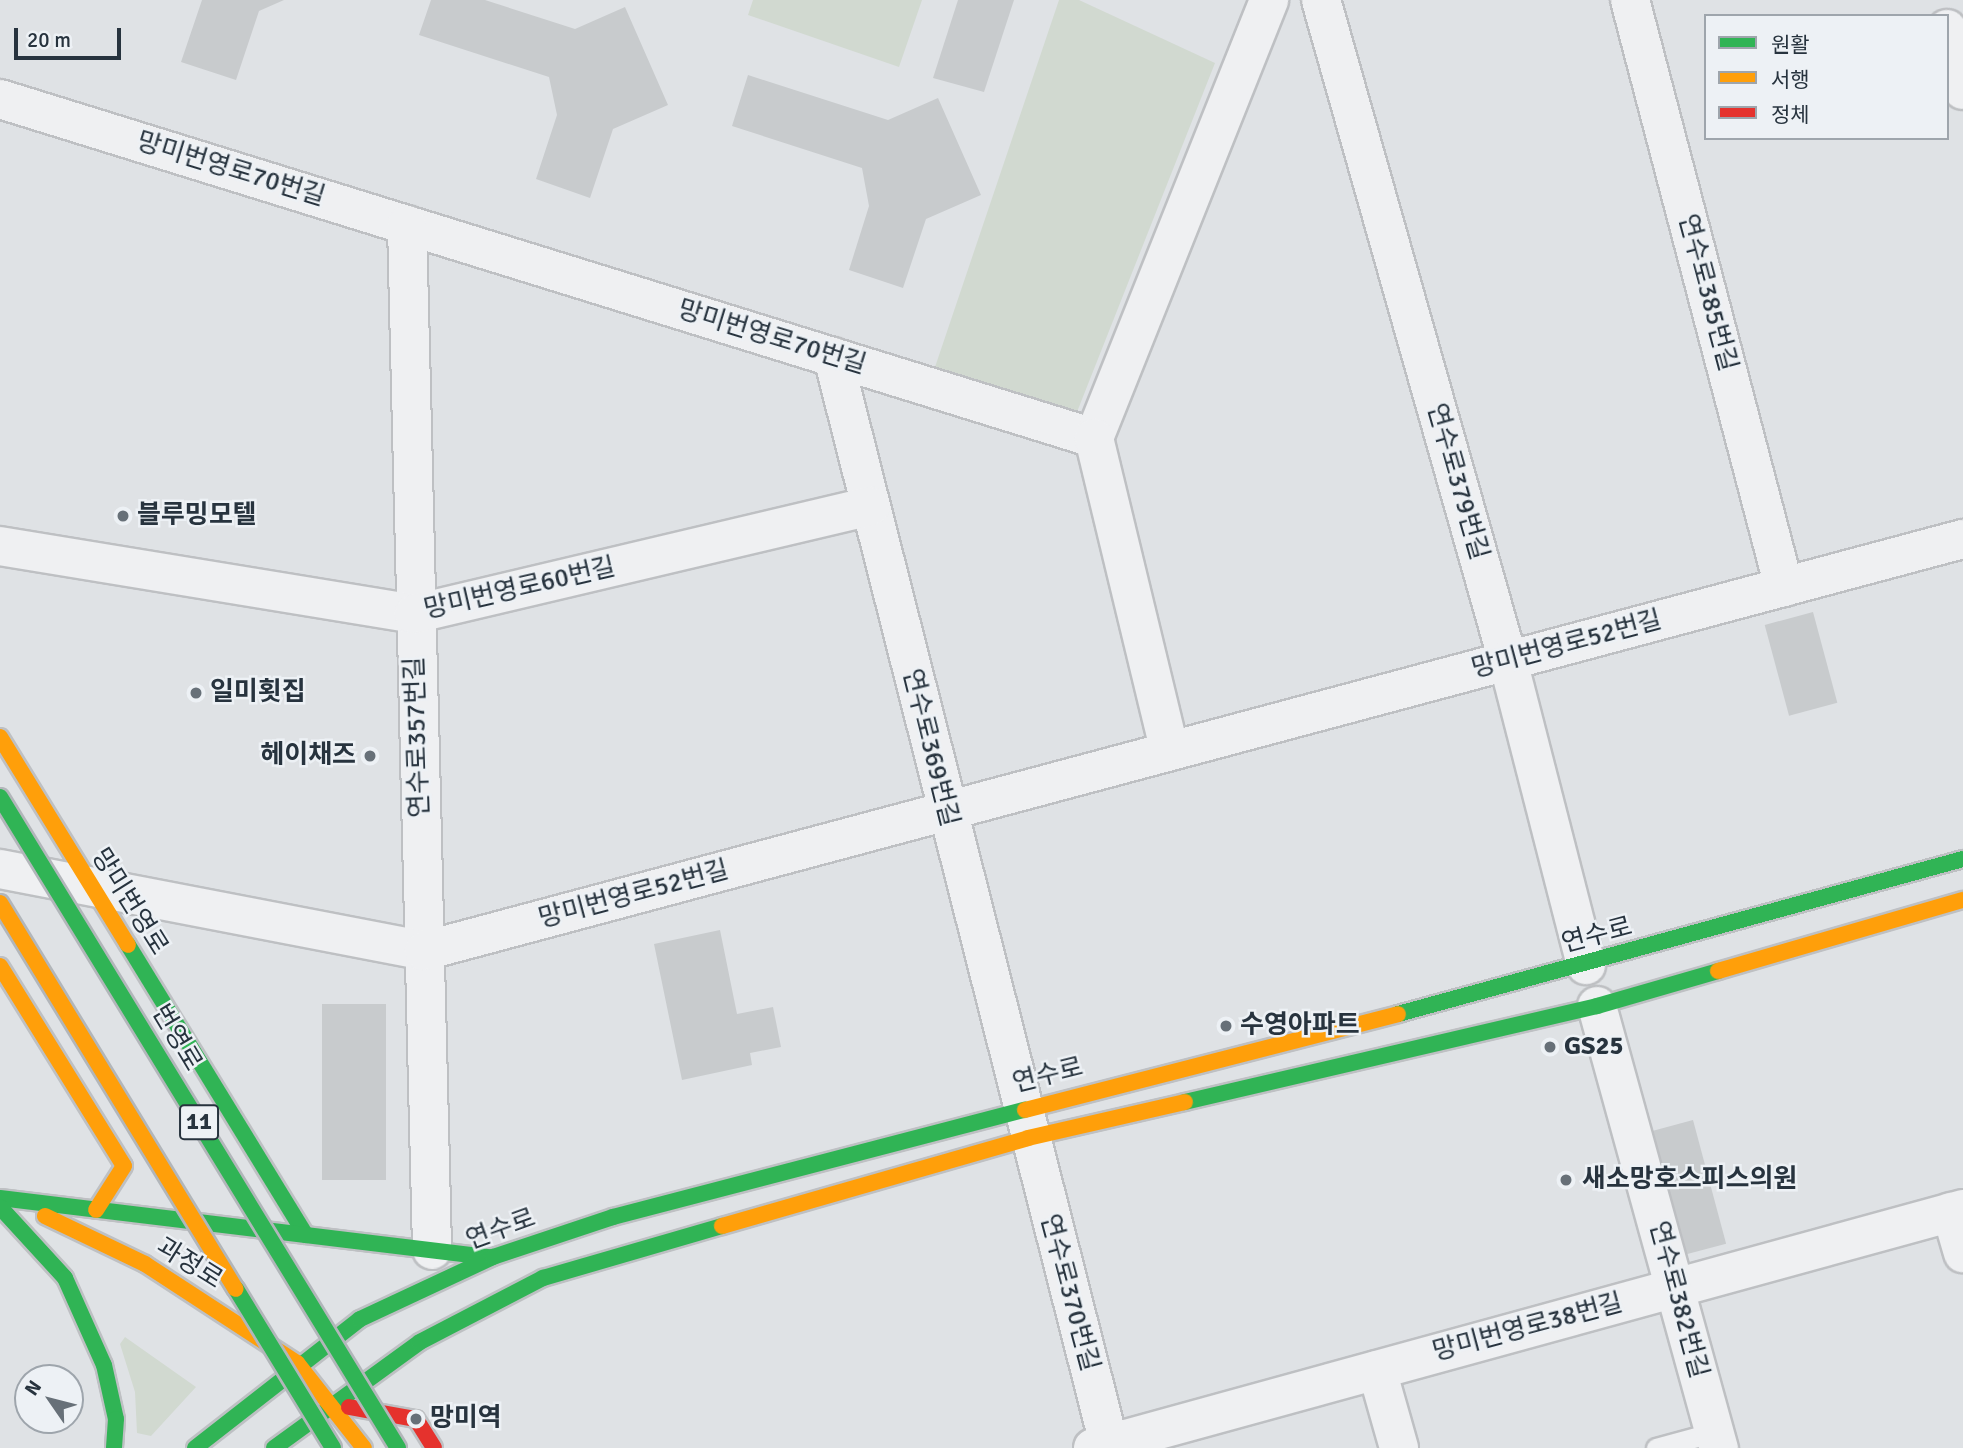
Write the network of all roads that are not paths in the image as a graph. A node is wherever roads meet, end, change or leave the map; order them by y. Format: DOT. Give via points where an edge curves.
graph roads {
  1 [pos="1269,0"];
  2 [pos="1321,0"];
  3 [pos="1630,0"];
  4 [pos="1949,37"];
  5 [pos="1963,90"];
  6 [pos="0,99"];
  7 [pos="407,225"];
  8 [pos="833,357"];
  9 [pos="1094,438"];
  10 [pos="870,506"];
  11 [pos="1963,539"];
  12 [pos="0,546"];
  13 [pos="1784,587"];
  14 [pos="414,614"];
  15 [pos="1508,661"];
  16 [pos="0,737"];
  17 [pos="1170,751"];
  18 [pos="0,797"];
  19 [pos="945,811"];
  20 [pos="1963,859"];
  21 [pos="0,869"];
  22 [pos="91,887"];
  23 [pos="1963,900"];
  24 [pos="0,903"];
  25 [pos="424,951"];
  26 [pos="1586,965"];
  27 [pos="0,966"];
  28 [pos="1597,1006"];
  29 [pos="1024,1123"];
  30 [pos="0,1199"];
  31 [pos="0,1208"];
  32 [pos="96,1210"];
  33 [pos="1957,1210"];
  34 [pos="306,1235"];
  35 [pos="432,1250"];
  36 [pos="1963,1253"];
  37 [pos="493,1257"];
  38 [pos="1675,1288"];
  39 [pos="298,1363"];
  40 [pos="1377,1370"];
  41 [pos="330,1404"];
  42 [pos="1717,1440"];
  43 [pos="1104,1447"];
  44 [pos="114,1448"];
  45 [pos="195,1448"];
  46 [pos="274,1448"];
  47 [pos="325,1448"];
  48 [pos="333,1448"];
  49 [pos="364,1448"];
  50 [pos="398,1448"];
  51 [pos="434,1448"];
  52 [pos="1399,1448"];
  53 [pos="1656,1448"];
  1 -- 9 [label="street"];
  2 -- 15 [label="street, 연수로379번길"];
  3 -- 13 [label="street, 연수로385번길"];
  4 -- 5 [label="street"];
  6 -- 7 [label="street, 망미번영로70번길"];
  7 -- 8 [label="street, 망미번영로70번길"];
  7 -- 14 [label="street, 연수로357번길"];
  8 -- 9 [label="street, 망미번영로70번길"];
  8 -- 10 [label="street, 연수로369번길"];
  9 -- 17 [label="street"];
  10 -- 14 [label="street, 망미번영로60번길"];
  10 -- 19 [label="street, 연수로369번길"];
  11 -- 13 [label="street, 망미번영로52번길"];
  12 -- 14 [label="street, 망미번영로60번길"];
  13 -- 15 [label="street, 망미번영로52번길"];
  14 -- 25 [label="street, 연수로357번길"];
  15 -- 17 [label="street, 망미번영로52번길"];
  15 -- 26 [label="street, 연수로379번길"];
  16 -- 22 [label="main road, 망미번영로"];
  17 -- 19 [label="street, 망미번영로52번길"];
  18 -- 50 [label="main road, 번영로 / 11, bridge"];
  19 -- 25 [label="street, 망미번영로52번길"];
  19 -- 29 [label="street, 연수로369번길"];
  20 -- 26 [label="main road, 연수로"];
  21 -- 22 [label="street, 망미번영로52번길"];
  22 -- 25 [label="street, 망미번영로52번길"];
  22 -- 34 [label="main road, 망미번영로"];
  23 -- 28 [label="main road, 연수로"];
  24 -- 48 [label="main road, 11, bridge"];
  25 -- 35 [label="street, 연수로357번길"];
  26 -- 29 [label="main road, 연수로"];
  27 -- 32 [label="main road" via="124,1166"];
  28 -- 29 [label="main road, 연수로"];
  28 -- 38 [label="street, 연수로382번길"];
  29 -- 37 [label="main road, 연수로" via="612,1217"];
  29 -- 41 [label="main road, 연수로" via="543,1279 420,1342"];
  29 -- 43 [label="street, 연수로370번길"];
  30 -- 32 [label="main road"];
  30 -- 39 [label="main road, 과정로" via="69,1224 145,1264"];
  31 -- 44 [label="main road" via="65,1278 104,1366 116,1419"];
  32 -- 34 [label="main road"];
  33 -- 36 [label="street"];
  33 -- 38 [label="street, 망미번영로38번길"];
  34 -- 35 [label="main road"];
  35 -- 37 [label="main road"];
  37 -- 39 [label="main road, 연수로" via="395,1299"];
  38 -- 40 [label="street, 망미번영로38번길"];
  38 -- 42 [label="street, 연수로382번길"];
  39 -- 41 [label="main road, 과정로"];
  39 -- 45 [label="main road, 연수로"];
  40 -- 43 [label="street, 망미번영로38번길"];
  40 -- 52 [label="street"];
  41 -- 46 [label="main road, 연수로"];
  41 -- 47 [label="main road"];
  41 -- 49 [label="main road, 과정로"];
  41 -- 51 [label="main road" via="416,1419"];
  42 -- 53 [label="lane, 연수로382번길"];
}
